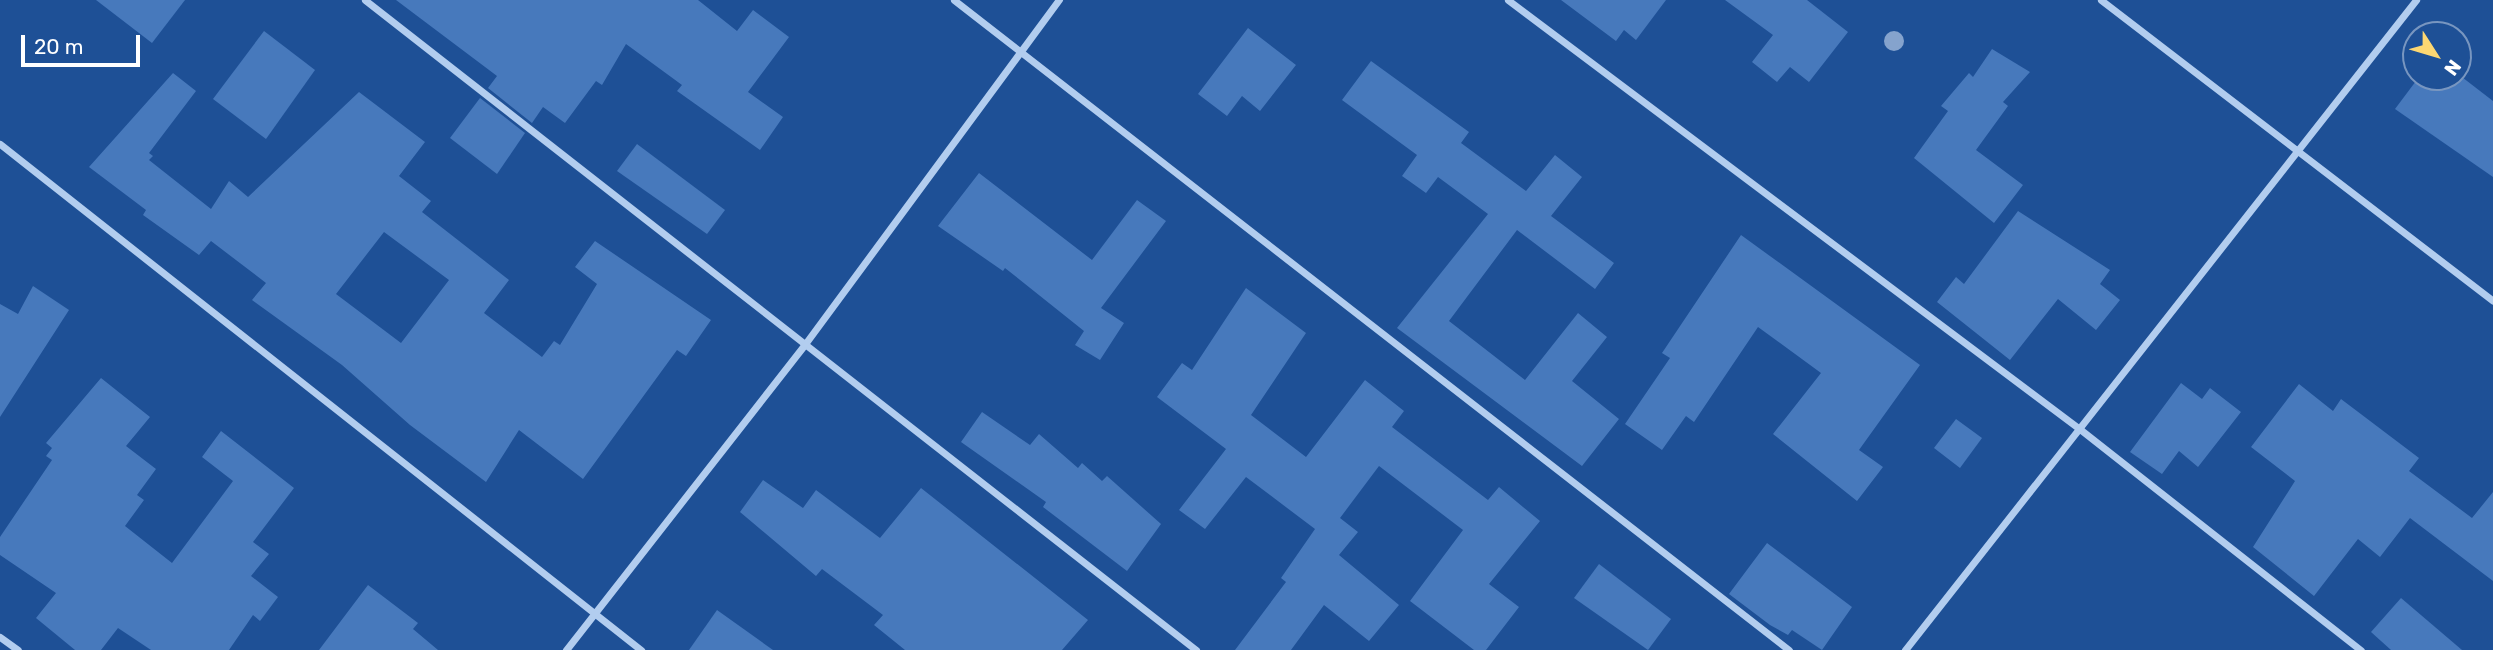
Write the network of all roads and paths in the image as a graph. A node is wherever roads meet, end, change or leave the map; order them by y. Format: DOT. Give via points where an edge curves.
graph roads {
  1 [pos="365,0"];
  2 [pos="954,0"];
  3 [pos="1059,0"];
  4 [pos="1508,0"];
  5 [pos="2101,0"];
  6 [pos="2416,0"];
  7 [pos="1023,51"];
  8 [pos="0,144"];
  9 [pos="2298,148"];
  10 [pos="2493,301"];
  11 [pos="805,344"];
  12 [pos="2081,430"];
  13 [pos="595,614"];
  14 [pos="0,637"];
  15 [pos="18,650"];
  16 [pos="566,650"];
  17 [pos="641,650"];
  18 [pos="1196,650"];
  19 [pos="1789,650"];
  20 [pos="1905,650"];
  21 [pos="2361,650"];
  1 -- 11 [label="street"];
  2 -- 7 [label="street"];
  3 -- 7 [label="street"];
  4 -- 12 [label="street"];
  5 -- 9 [label="street"];
  6 -- 9 [label="street"];
  7 -- 11 [label="street"];
  7 -- 19 [label="street"];
  8 -- 13 [label="street"];
  9 -- 10 [label="street"];
  9 -- 12 [label="street"];
  11 -- 13 [label="street"];
  11 -- 18 [label="street"];
  12 -- 20 [label="street"];
  12 -- 21 [label="street"];
  13 -- 16 [label="street"];
  13 -- 17 [label="street"];
  14 -- 15 [label="street"];
}
